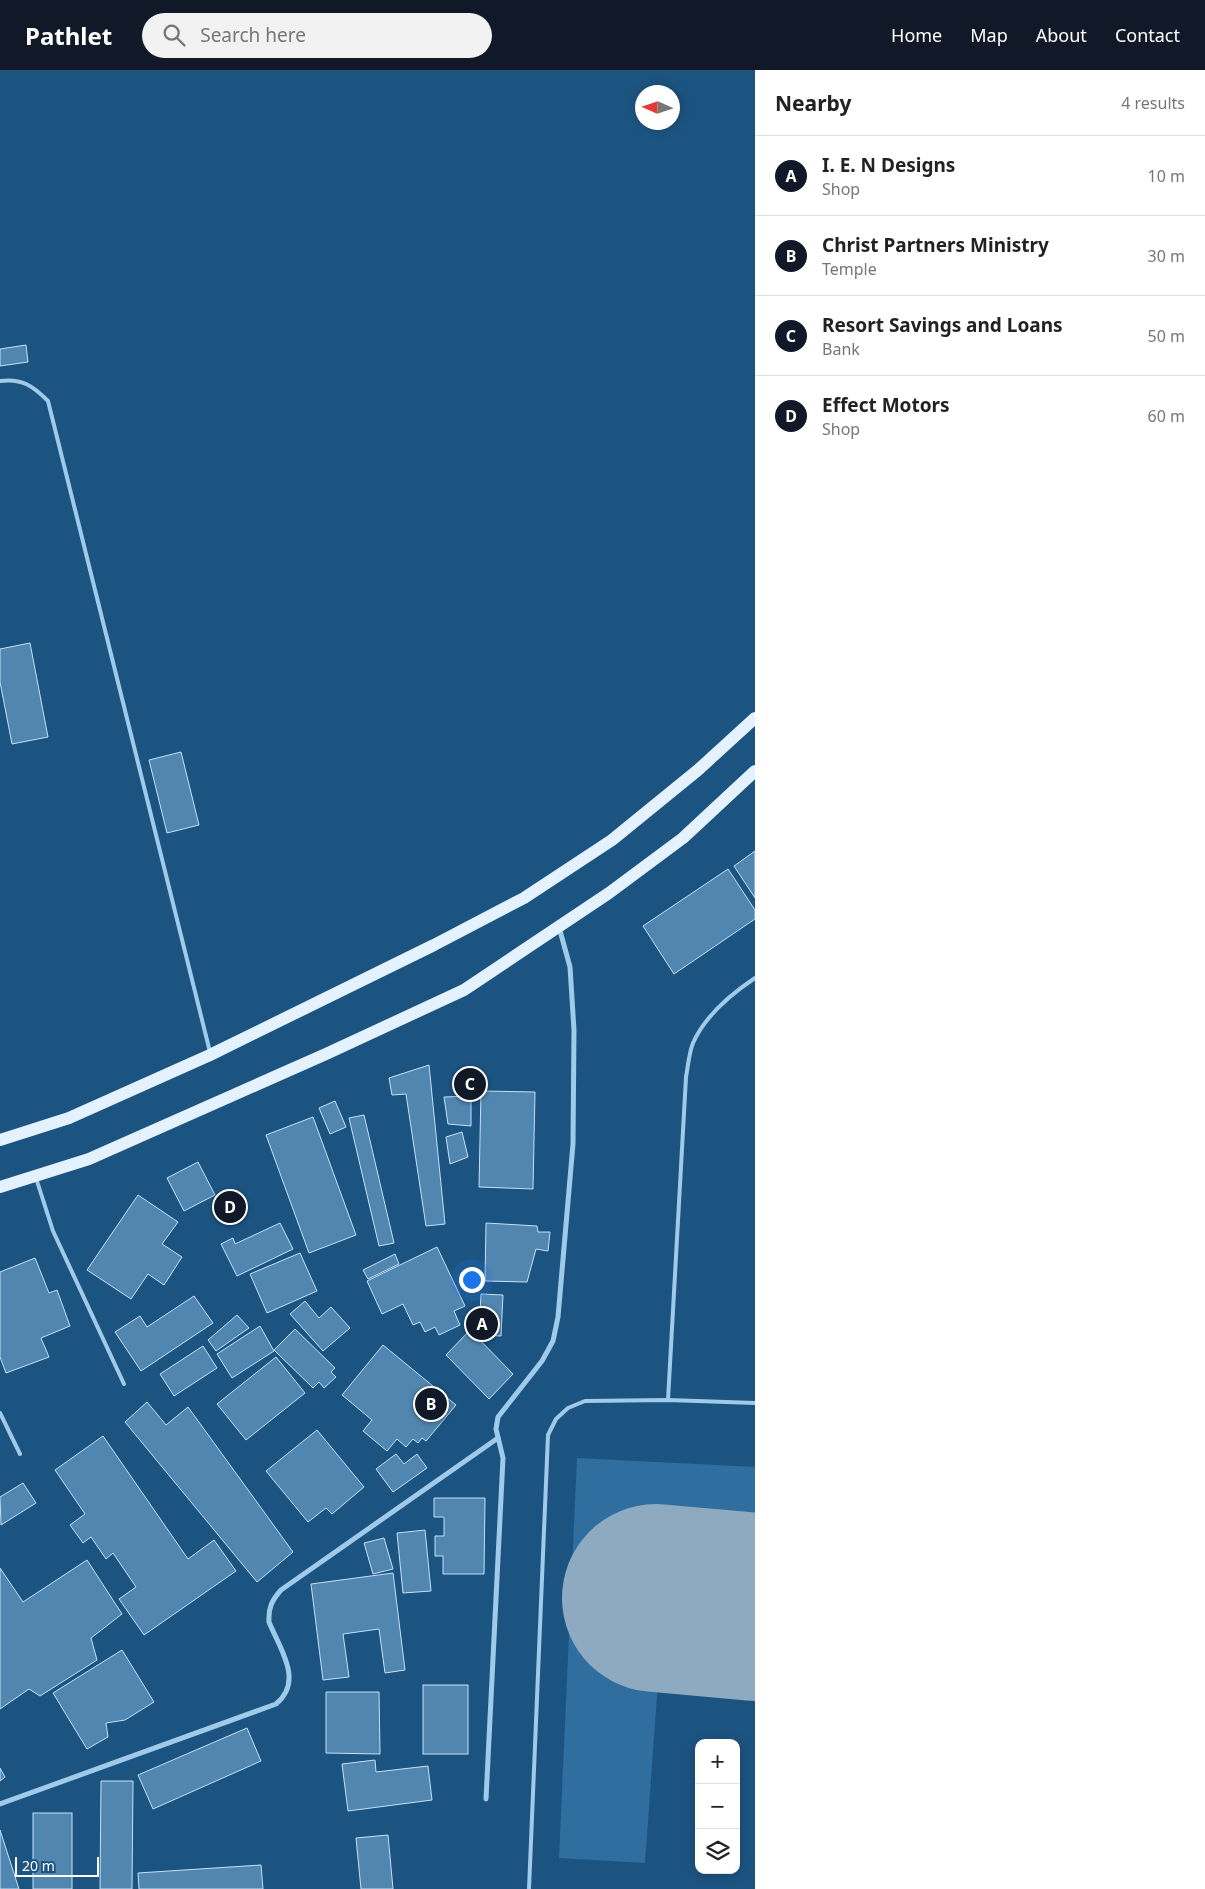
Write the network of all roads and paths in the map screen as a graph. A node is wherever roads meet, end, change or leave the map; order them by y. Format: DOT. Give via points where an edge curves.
graph roads {
  1 [pos="0,381"];
  2 [pos="755,718"];
  3 [pos="755,772"];
  4 [pos="559,927"];
  5 [pos="755,978"];
  6 [pos="210,1055"];
  7 [pos="0,1140"];
  8 [pos="35,1176"];
  9 [pos="0,1187"];
  10 [pos="124,1384"];
  11 [pos="668,1400"];
  12 [pos="755,1404"];
  13 [pos="0,1413"];
  14 [pos="498,1438"];
  15 [pos="20,1454"];
  16 [pos="486,1799"];
  17 [pos="0,1804"];
  18 [pos="529,1889"];
  1 -- 6 [label="lane" via="12,379 34,388 48,401"];
  2 -- 6 [label="main road" via="698,770 612,840 524,898"];
  3 -- 4 [label="main road" via="683,838"];
  4 -- 8 [label="main road" via="464,990 89,1159"];
  4 -- 14 [label="street" via="570,967 574,1030 573,1144 558,1317 553,1341 542,1361 498,1417"];
  5 -- 11 [label="lane" via="710,1016 693,1043 689,1057"];
  6 -- 7 [label="main road" via="69,1118"];
  8 -- 9 [label="main road"];
  8 -- 10 [label="lane" via="53,1231"];
  11 -- 12 [label="lane"];
  11 -- 18 [label="lane" via="585,1401 568,1408 556,1419 548,1435"];
  13 -- 15 [label="lane"];
  14 -- 16 [label="street" via="503,1458"];
  14 -- 17 [label="street" via="281,1590 271,1601 269,1622 291,1675 289,1689 276,1704"];
}
